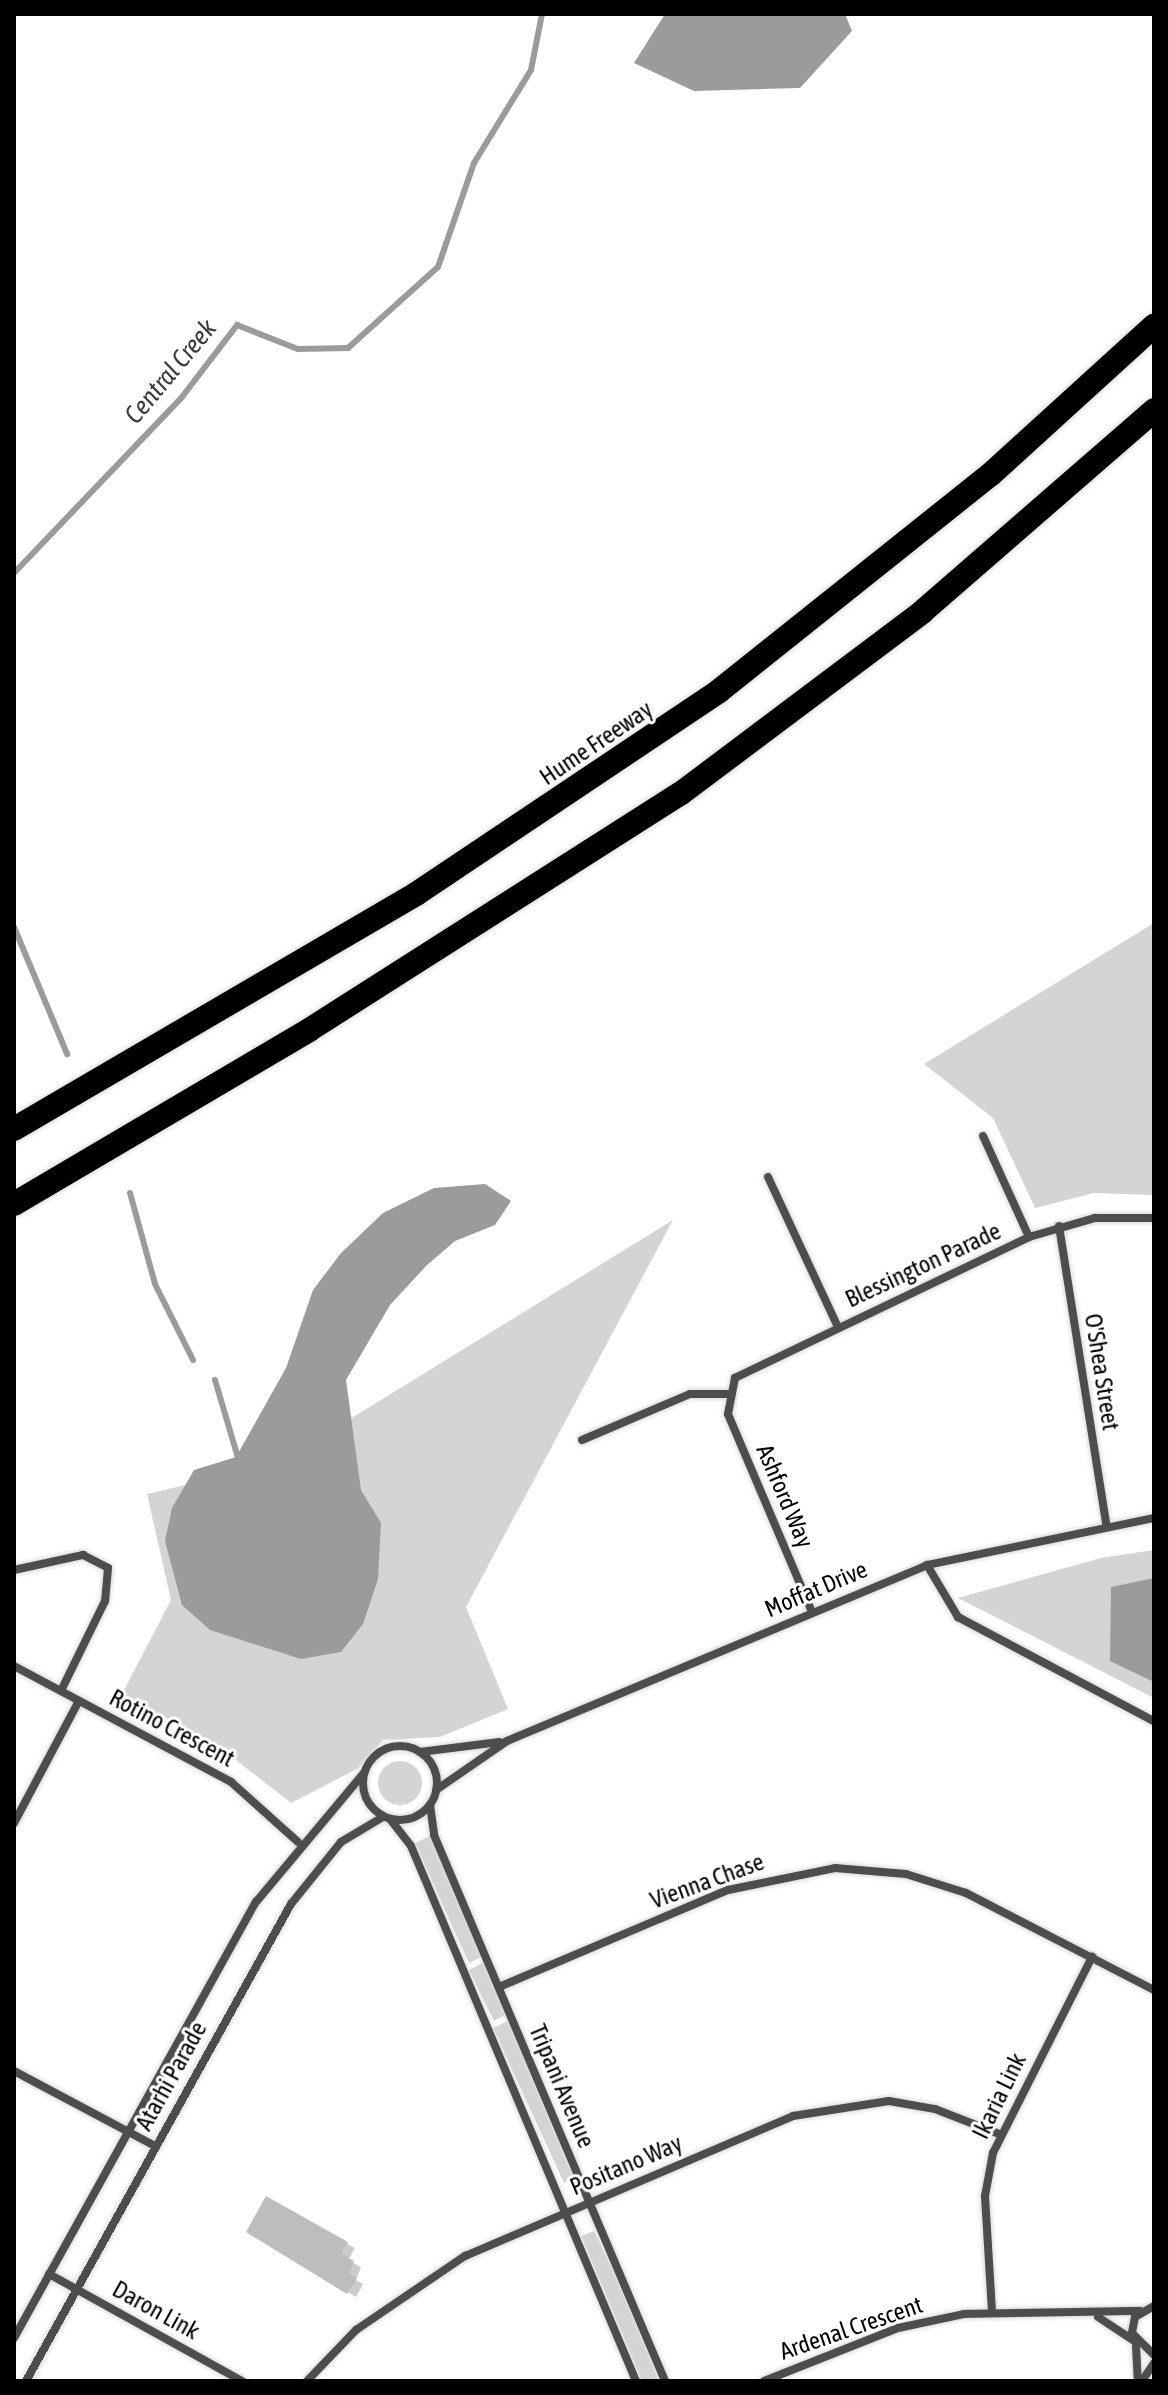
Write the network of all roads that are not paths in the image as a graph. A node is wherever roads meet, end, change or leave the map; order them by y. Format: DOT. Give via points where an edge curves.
graph roads {
  1 [pos="1154,326"];
  2 [pos="1154,410"];
  3 [pos="14,1129"];
  4 [pos="983,1136"];
  5 [pos="768,1177"];
  6 [pos="14,1204"];
  7 [pos="1154,1218"];
  8 [pos="1059,1226"];
  9 [pos="1029,1237"];
  10 [pos="838,1327"];
  11 [pos="727,1394"];
  12 [pos="582,1440"];
  13 [pos="1154,1518"];
  14 [pos="1106,1524"];
  15 [pos="927,1565"];
  16 [pos="14,1570"];
  17 [pos="812,1612"];
  18 [pos="14,1666"];
  19 [pos="61,1691"];
  20 [pos="79,1701"];
  21 [pos="1154,1721"];
  22 [pos="507,1741"];
  23 [pos="420,1752"];
  24 [pos="363,1774"];
  25 [pos="436,1790"];
  26 [pos="430,1805"];
  27 [pos="386,1818"];
  28 [pos="14,1823"];
  29 [pos="298,1842"];
  30 [pos="1092,1957"];
  31 [pos="499,1987"];
  32 [pos="1154,1990"];
  33 [pos="14,2071"];
  34 [pos="128,2131"];
  35 [pos="999,2134"];
  36 [pos="155,2146"];
  37 [pos="589,2201"];
  38 [pos="566,2212"];
  39 [pos="49,2274"];
  40 [pos="77,2290"];
  41 [pos="1154,2300"];
  42 [pos="1154,2306"];
  43 [pos="1142,2310"];
  44 [pos="992,2311"];
  45 [pos="1096,2316"];
  46 [pos="14,2338"];
  47 [pos="1134,2342"];
  48 [pos="1154,2355"];
  49 [pos="1154,2363"];
  50 [pos="26,2381"];
  51 [pos="242,2381"];
  52 [pos="307,2381"];
  53 [pos="636,2381"];
  54 [pos="665,2381"];
  55 [pos="764,2381"];
  56 [pos="1140,2381"];
  1 -- 3 [label="highway, Hume Freeway" via="990,475 719,691 416,894"];
  2 -- 6 [label="highway" via="922,612 680,794 322,1021"];
  4 -- 9 [label="street"];
  5 -- 10 [label="street"];
  7 -- 8 [label="street, Blessington Parade"];
  8 -- 9 [label="street, Blessington Parade"];
  8 -- 14 [label="street, O'Shea Street"];
  9 -- 10 [label="street, Blessington Parade"];
  10 -- 11 [label="street, Blessington Parade" via="742,1373"];
  11 -- 12 [label="street" via="690,1394"];
  11 -- 17 [label="street, Ashford Way" via="728,1414"];
  13 -- 14 [label="street, Moffat Drive"];
  14 -- 15 [label="street, Moffat Drive"];
  15 -- 17 [label="street, Moffat Drive"];
  15 -- 21 [label="street" via="958,1617"];
  16 -- 19 [label="street" via="83,1555 108,1568 102,1610"];
  17 -- 22 [label="street, Moffat Drive"];
  18 -- 19 [label="street, Rotino Crescent"];
  19 -- 20 [label="street, Rotino Crescent"];
  20 -- 28 [label="street"];
  20 -- 29 [label="street, Rotino Crescent" via="231,1782"];
  22 -- 23 [label="street, Moffat Drive"];
  22 -- 25 [label="street, Moffat Drive"];
  23 -- 24 [label="street" via="386,1748"];
  23 -- 25 [label="street" via="434,1769"];
  24 -- 27 [label="street" via="365,1799"];
  24 -- 29 [label="street, Atarhi Parade"];
  25 -- 26 [label="street"];
  26 -- 27 [label="street" via="412,1819"];
  26 -- 31 [label="street, Tripani Avenue" via="434,1835"];
  27 -- 36 [label="street, Atarhi Parade" via="341,1842 291,1904"];
  27 -- 38 [label="street, Tripani Avenue" via="411,1846"];
  29 -- 34 [label="street, Atarhi Parade" via="256,1902"];
  30 -- 31 [label="street, Vienna Chase" via="938,1882 835,1868 728,1890"];
  30 -- 32 [label="street, Vienna Chase"];
  30 -- 35 [label="street, Ikaria Link"];
  31 -- 37 [label="street, Tripani Avenue"];
  33 -- 34 [label="street"];
  34 -- 36 [label="street"];
  34 -- 39 [label="street, Atarhi Parade"];
  35 -- 37 [label="street, Positano Way" via="915,2104 839,2104"];
  35 -- 44 [label="street, Ikaria Link" via="985,2196"];
  36 -- 40 [label="street, Atarhi Parade"];
  37 -- 38 [label="street, Positano Way"];
  37 -- 54 [label="street, Tripani Avenue"];
  38 -- 52 [label="street, Positano Way" via="427,2277 356,2330"];
  38 -- 53 [label="street, Tripani Avenue"];
  39 -- 40 [label="street, Daron Link"];
  39 -- 46 [label="street, Atarhi Parade"];
  40 -- 50 [label="street, Atarhi Parade"];
  40 -- 51 [label="street, Daron Link"];
  41 -- 43 [label="street"];
  42 -- 43 [label="street, Ardenal Crescent"];
  43 -- 45 [label="street, Ardenal Crescent"];
  43 -- 47 [label="street"];
  44 -- 45 [label="street, Ardenal Crescent"];
  44 -- 55 [label="street, Ardenal Crescent" via="898,2328"];
  45 -- 47 [label="street, Ardenal Crescent"];
  47 -- 48 [label="street, Ardenal Crescent"];
  47 -- 56 [label="street"];
  49 -- 56 [label="street"];
}
